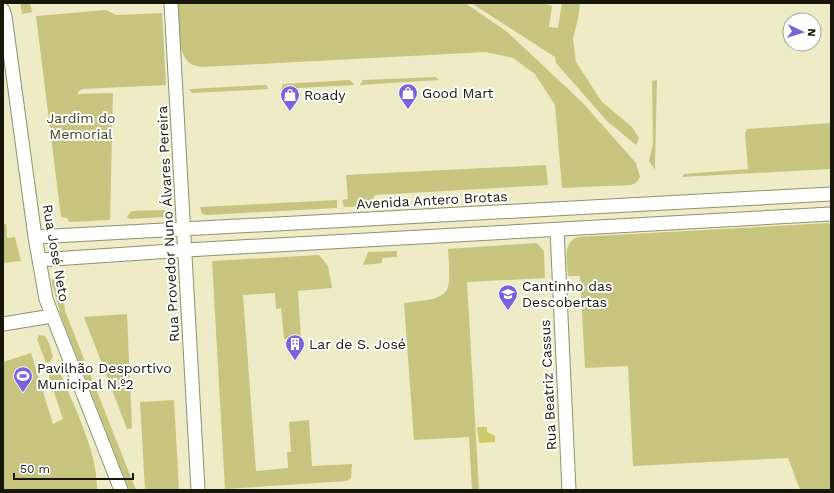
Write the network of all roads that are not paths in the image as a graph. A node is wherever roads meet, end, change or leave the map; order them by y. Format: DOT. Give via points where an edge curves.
graph roads {
  1 [pos="171,3"];
  2 [pos="3,10"];
  3 [pos="831,194"];
  4 [pos="831,214"];
  5 [pos="185,229"];
  6 [pos="557,230"];
  7 [pos="35,237"];
  8 [pos="186,250"];
  9 [pos="39,260"];
  10 [pos="52,316"];
  11 [pos="3,324"];
  12 [pos="121,490"];
  13 [pos="198,490"];
  14 [pos="569,490"];
  1 -- 5 [label="street, Rua Provedor Nuno Álvares Pereira"];
  2 -- 7 [label="street, Rua José Neto"];
  3 -- 5 [label="street, Avenida Antero Brotas"];
  4 -- 6 [label="street"];
  5 -- 7 [label="street, Avenida Antero Brotas"];
  5 -- 8 [label="street, Rua Provedor Nuno Álvares Pereira"];
  6 -- 8 [label="street"];
  6 -- 14 [label="street, Rua Beatriz Cassus"];
  7 -- 9 [label="street, Rua José Neto"];
  8 -- 9 [label="street"];
  8 -- 13 [label="street, Rua Provedor Nuno Álvares Pereira"];
  9 -- 10 [label="street, Rua José Neto" via="46,299"];
  10 -- 11 [label="street"];
  10 -- 12 [label="street, Rua José Neto"];
}
